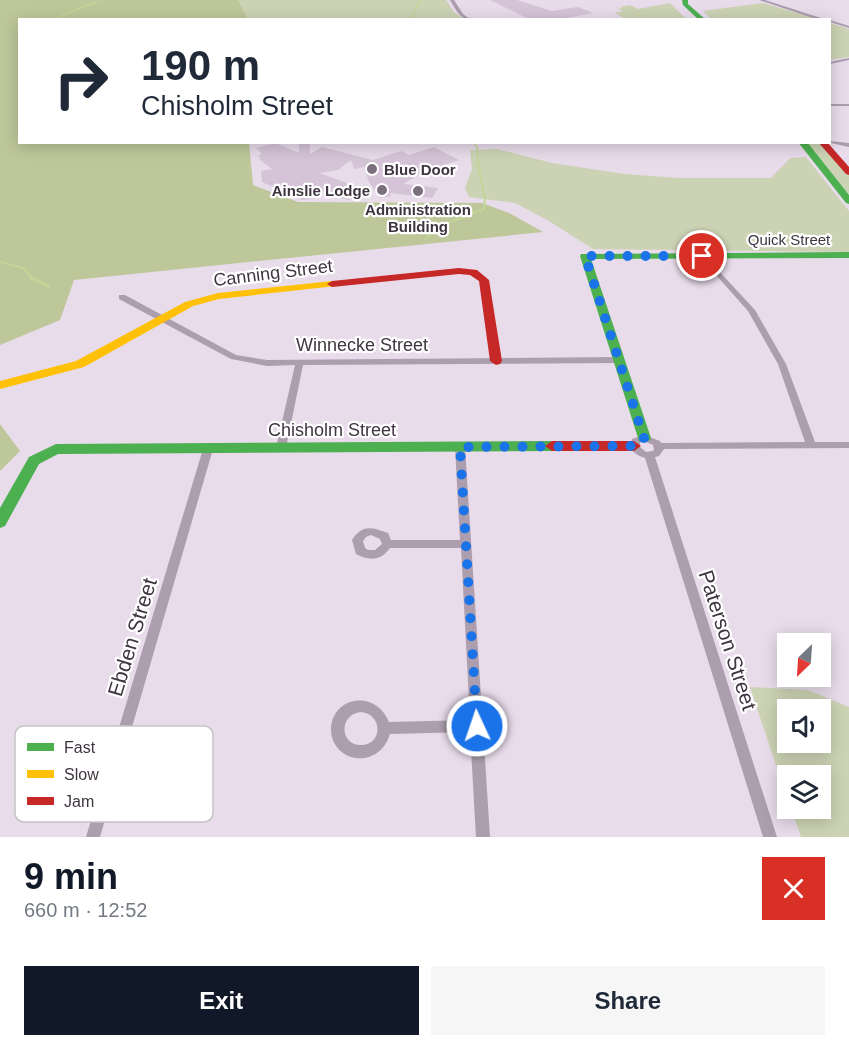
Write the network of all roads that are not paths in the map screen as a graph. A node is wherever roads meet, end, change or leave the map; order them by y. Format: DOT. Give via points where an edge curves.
graph roads {
  1 [pos="452,0"];
  2 [pos="672,0"];
  3 [pos="685,0"];
  4 [pos="761,0"];
  5 [pos="467,18"];
  6 [pos="689,18"];
  7 [pos="701,18"];
  8 [pos="819,18"];
  9 [pos="831,21"];
  10 [pos="849,27"];
  11 [pos="849,59"];
  12 [pos="831,63"];
  13 [pos="831,105"];
  14 [pos="849,105"];
  15 [pos="803,144"];
  16 [pos="834,145"];
  17 [pos="849,172"];
  18 [pos="834,186"];
  19 [pos="849,194"];
  20 [pos="849,201"];
  21 [pos="849,255"];
  22 [pos="702,256"];
  23 [pos="122,297"];
  24 [pos="164,318"];
  25 [pos="618,360"];
  26 [pos="496,361"];
  27 [pos="300,362"];
  28 [pos="1,385"];
  29 [pos="639,442"];
  30 [pos="849,445"];
  31 [pos="659,446"];
  32 [pos="811,446"];
  33 [pos="460,447"];
  34 [pos="208,448"];
  35 [pos="281,448"];
  36 [pos="649,455"];
  37 [pos="0,522"];
  38 [pos="387,544"];
  39 [pos="466,544"];
  40 [pos="126,726"];
  41 [pos="477,726"];
  42 [pos="384,728"];
  43 [pos="97,822"];
  44 [pos="93,837"];
  45 [pos="483,837"];
  46 [pos="770,837"];
  1 -- 5 [label="street"];
  2 -- 6 [label="street"];
  3 -- 7 [label="street"];
  4 -- 8 [label="street"];
  9 -- 10 [label="street"];
  11 -- 12 [label="street"];
  13 -- 14 [label="street"];
  15 -- 18 [label="street"];
  16 -- 17 [label="street"];
  18 -- 19 [label="street"];
  18 -- 20 [label="street"];
  21 -- 22 [label="street, Quick Street"];
  22 -- 25 [label="street, Quick Street" via="585,256"];
  22 -- 32 [label="street" via="751,310 782,364"];
  23 -- 24 [label="street, Winnecke Street"];
  24 -- 26 [label="street, Canning Street" via="189,304 218,296 466,271 484,280"];
  24 -- 27 [label="street, Winnecke Street" via="234,357 267,363"];
  24 -- 28 [label="street, Canning Street" via="80,364"];
  25 -- 26 [label="street, Winnecke Street"];
  25 -- 29 [label="street"];
  26 -- 27 [label="street, Winnecke Street"];
  27 -- 35 [label="street"];
  29 -- 31 [label="street" via="655,441"];
  29 -- 33 [label="street, Chisholm Street"];
  29 -- 36 [label="street" via="638,452"];
  30 -- 32 [label="street"];
  31 -- 32 [label="street"];
  31 -- 36 [label="street" via="656,453"];
  33 -- 35 [label="street, Chisholm Street"];
  33 -- 39 [label="street"];
  34 -- 35 [label="street, Chisholm Street"];
  34 -- 37 [label="street, Chisholm Street" via="56,449 34,461"];
  34 -- 40 [label="street, Ebden Street"];
  36 -- 46 [label="street, Paterson Street"];
  38 -- 39 [label="street"];
  39 -- 41 [label="street"];
  41 -- 42 [label="street"];
  41 -- 45 [label="street"];
  43 -- 44 [label="street, Ebden Street"];
}
